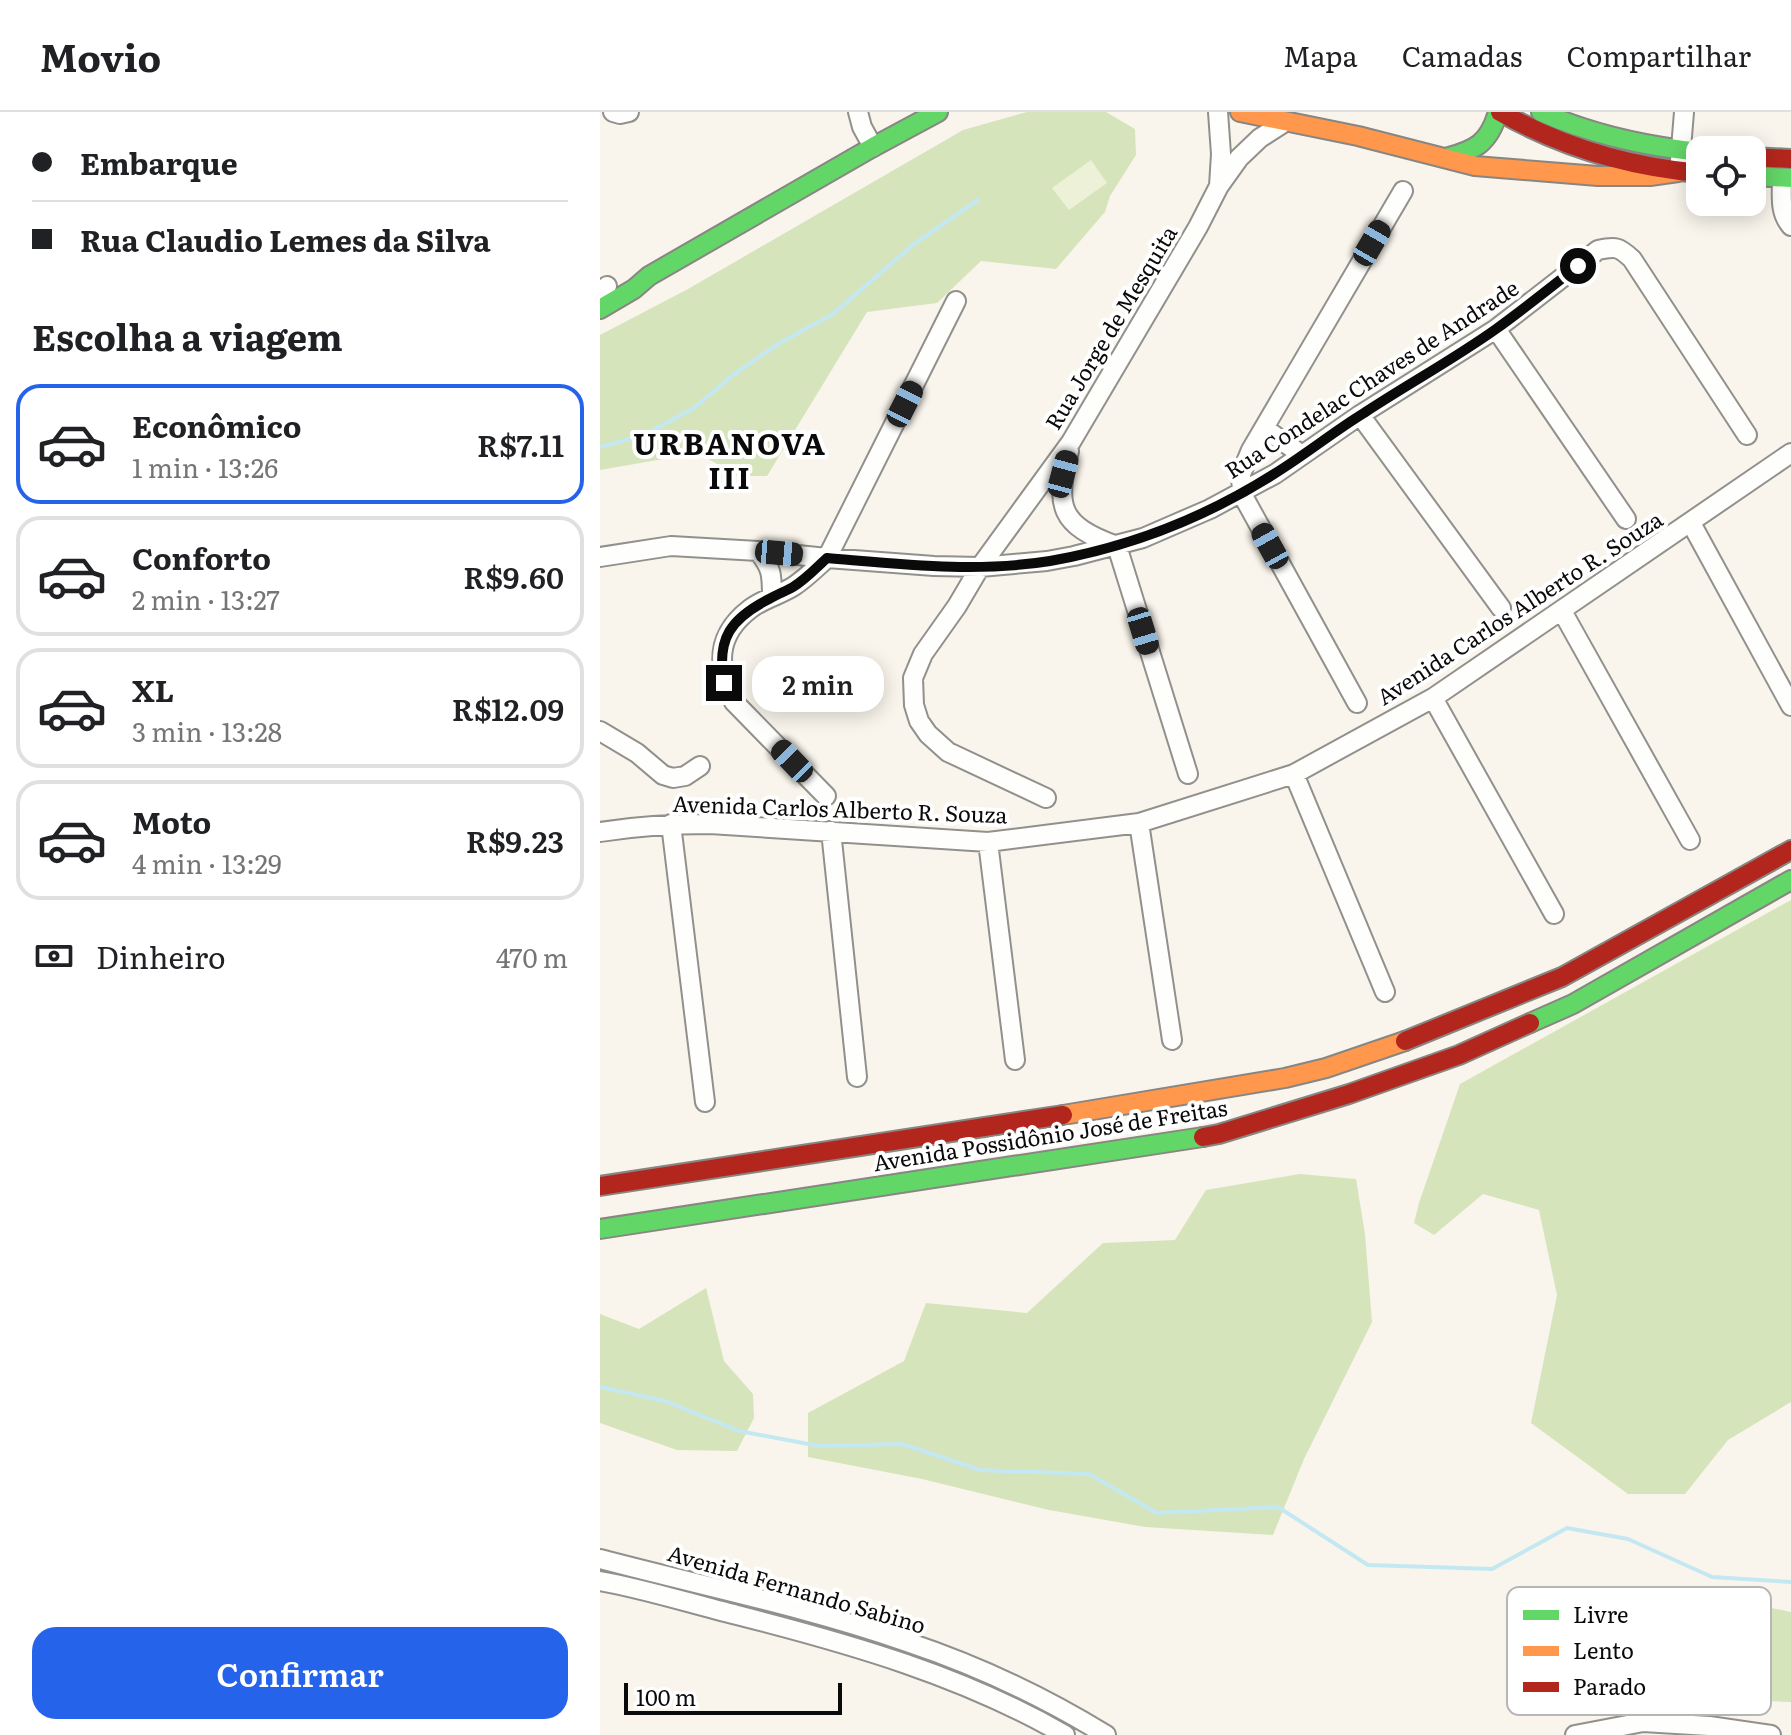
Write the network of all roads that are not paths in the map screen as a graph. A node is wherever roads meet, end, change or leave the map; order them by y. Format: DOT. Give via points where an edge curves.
graph roads {
  1 [pos="613,112"];
  2 [pos="629,112"];
  3 [pos="847,112"];
  4 [pos="938,112"];
  5 [pos="1218,112"];
  6 [pos="1240,112"];
  7 [pos="1499,112"];
  8 [pos="1541,112"];
  9 [pos="1684,112"];
  10 [pos="860,119"];
  11 [pos="1285,122"];
  12 [pos="1688,136"];
  13 [pos="873,147"];
  14 [pos="1686,150"];
  15 [pos="1446,158"];
  16 [pos="1766,158"];
  17 [pos="1686,159"];
  18 [pos="1791,159"];
  19 [pos="1678,172"];
  20 [pos="1686,172"];
  21 [pos="1766,177"];
  22 [pos="1786,178"];
  23 [pos="1219,186"];
  24 [pos="1403,191"];
  25 [pos="1791,226"];
  26 [pos="649,276"];
  27 [pos="602,288"];
  28 [pos="956,301"];
  29 [pos="600,309"];
  30 [pos="1496,329"];
  31 [pos="1360,415"];
  32 [pos="1264,428"];
  33 [pos="1747,435"];
  34 [pos="1071,442"];
  35 [pos="1791,453"];
  36 [pos="1302,455"];
  37 [pos="1242,494"];
  38 [pos="1626,519"];
  39 [pos="1691,523"];
  40 [pos="1117,546"];
  41 [pos="758,551"];
  42 [pos="600,557"];
  43 [pos="827,558"];
  44 [pos="980,567"];
  45 [pos="772,597"];
  46 [pos="1501,608"];
  47 [pos="1562,611"];
  48 [pos="1433,698"];
  49 [pos="1357,703"];
  50 [pos="1791,706"];
  51 [pos="600,731"];
  52 [pos="700,766"];
  53 [pos="1188,774"];
  54 [pos="1294,774"];
  55 [pos="826,796"];
  56 [pos="1046,798"];
  57 [pos="1139,823"];
  58 [pos="671,824"];
  59 [pos="831,831"];
  60 [pos="600,832"];
  61 [pos="1690,840"];
  62 [pos="988,842"];
  63 [pos="1791,850"];
  64 [pos="1791,880"];
  65 [pos="1554,914"];
  66 [pos="1385,992"];
  67 [pos="1172,1040"];
  68 [pos="1015,1060"];
  69 [pos="857,1077"];
  70 [pos="705,1102"];
  71 [pos="600,1186"];
  72 [pos="600,1229"];
  73 [pos="600,1559"];
  74 [pos="600,1581"];
  75 [pos="1065,1735"];
  76 [pos="1106,1735"];
  77 [pos="1575,1735"];
  78 [pos="1771,1735"];
  1 -- 2 [label="street"];
  3 -- 10 [label="street"];
  4 -- 13 [label="street"];
  5 -- 23 [label="street, Rua Jorge de Mesquita"];
  6 -- 11 [label="street"];
  7 -- 15 [label="street" via="1481,145"];
  7 -- 19 [label="street" via="1544,136"];
  8 -- 14 [label="street" via="1584,131"];
  9 -- 12 [label="street"];
  10 -- 13 [label="street"];
  11 -- 15 [label="street"];
  11 -- 23 [label="street, Rua Jorge de Mesquita" via="1239,158"];
  13 -- 26 [label="street"];
  15 -- 19 [label="street" via="1475,166 1598,176"];
  16 -- 18 [label="street"];
  17 -- 19 [label="street"];
  19 -- 20 [label="street"];
  21 -- 22 [label="street"];
  22 -- 25 [label="street" via="1782,209"];
  23 -- 34 [label="street, Rua Jorge de Mesquita"];
  24 -- 32 [label="street"];
  26 -- 27 [label="street"];
  26 -- 29 [label="street"];
  28 -- 43 [label="street"];
  30 -- 31 [label="street, Rua Condelac Chaves de Andrade"];
  30 -- 33 [label="street, Rua Condelac Chaves de Andrade" via="1598,250 1623,250"];
  30 -- 38 [label="street"];
  31 -- 36 [label="street, Rua Condelac Chaves de Andrade"];
  31 -- 46 [label="street"];
  32 -- 36 [label="street"];
  32 -- 37 [label="street" via="1241,474"];
  34 -- 40 [label="street" via="1062,503 1077,526"];
  34 -- 44 [label="street, Rua Jorge de Mesquita"];
  35 -- 39 [label="street, Avenida Carlos Alberto R. Souza"];
  36 -- 37 [label="street, Rua Condelac Chaves de Andrade"];
  37 -- 40 [label="street, Rua Condelac Chaves de Andrade"];
  37 -- 49 [label="street"];
  39 -- 47 [label="street, Avenida Carlos Alberto R. Souza"];
  39 -- 50 [label="street"];
  40 -- 44 [label="street, Rua Condelac Chaves de Andrade" via="1047,561"];
  40 -- 53 [label="street"];
  41 -- 42 [label="street, Rua Condelac Chaves de Andrade" via="671,546"];
  41 -- 43 [label="street, Rua Condelac Chaves de Andrade"];
  41 -- 45 [label="street" via="769,564"];
  43 -- 44 [label="street, Rua Condelac Chaves de Andrade"];
  43 -- 45 [label="street" via="804,580"];
  44 -- 56 [label="street, Rua Jorge de Mesquita" via="923,654 913,678 914,705 928,734 948,752"];
  45 -- 55 [label="street" via="730,628 721,663 724,683 734,702"];
  47 -- 48 [label="street, Avenida Carlos Alberto R. Souza"];
  47 -- 61 [label="street"];
  48 -- 54 [label="street, Avenida Carlos Alberto R. Souza"];
  48 -- 65 [label="street"];
  51 -- 52 [label="street" via="663,775 685,776"];
  54 -- 57 [label="street, Avenida Carlos Alberto R. Souza"];
  54 -- 66 [label="street"];
  57 -- 62 [label="street, Avenida Carlos Alberto R. Souza"];
  57 -- 67 [label="street"];
  58 -- 59 [label="street, Avenida Carlos Alberto R. Souza"];
  58 -- 60 [label="street, Avenida Carlos Alberto R. Souza"];
  58 -- 70 [label="street"];
  59 -- 62 [label="street, Avenida Carlos Alberto R. Souza"];
  59 -- 69 [label="street"];
  62 -- 68 [label="street"];
  63 -- 71 [label="street, Avenida Possidônio José de Freitas" via="1562,977 1326,1068 1047,1118"];
  64 -- 72 [label="street, Avenida Possidônio José de Freitas" via="1573,1004 1459,1055 1219,1134"];
  73 -- 76 [label="street, Avenida Fernando Sabino" via="908,1642 991,1675"];
  74 -- 75 [label="street, Avenida Fernando Sabino" via="901,1661 983,1693"];
  77 -- 78 [label="street" via="1643,1722"];
}
